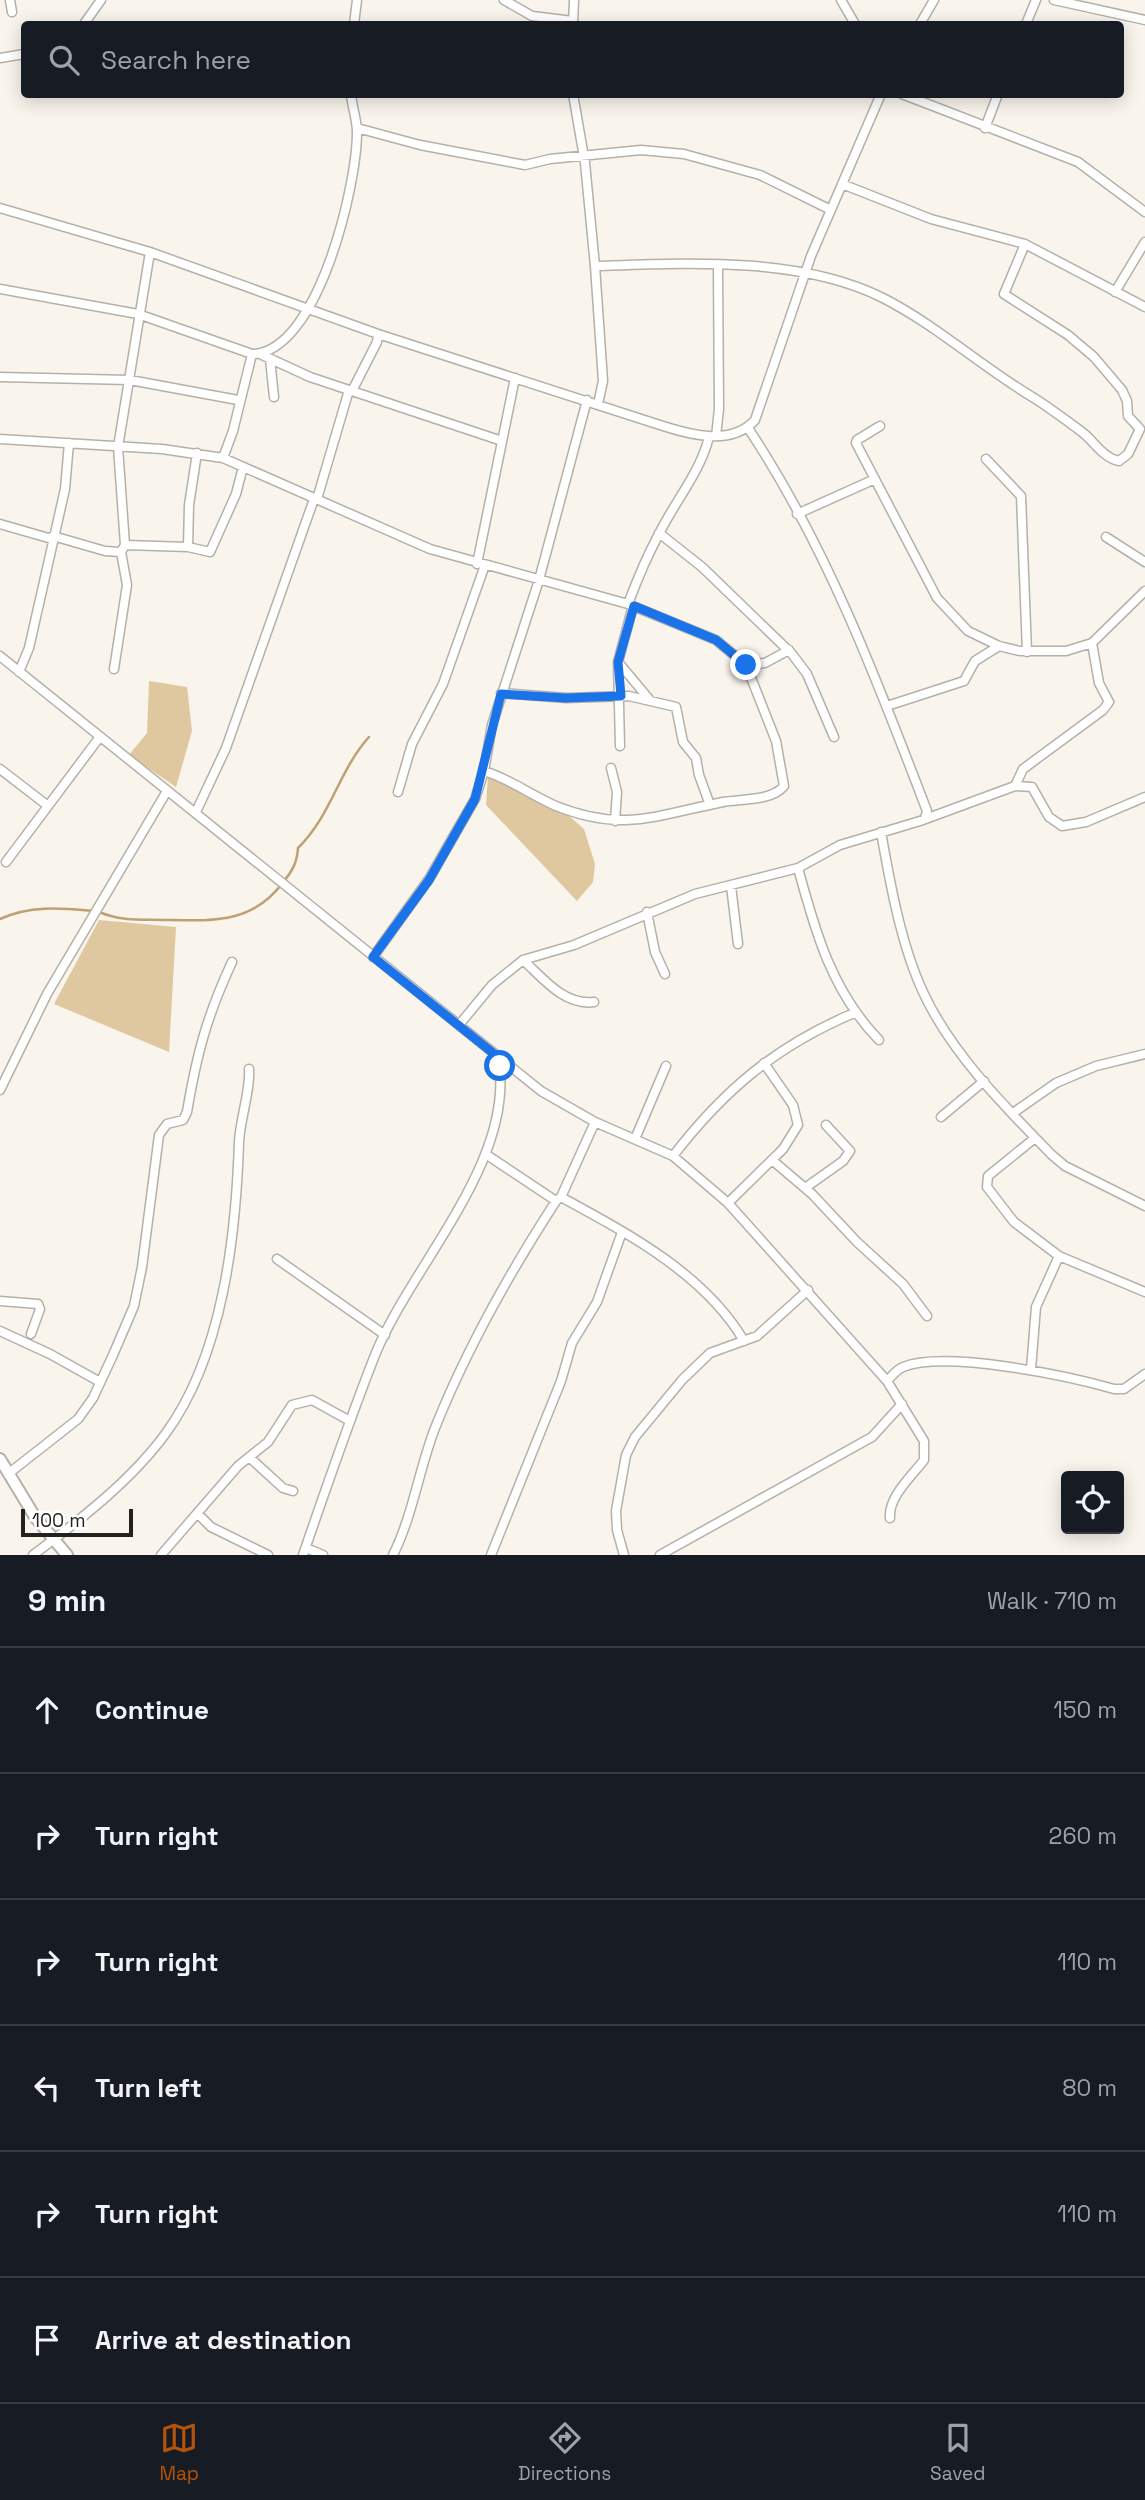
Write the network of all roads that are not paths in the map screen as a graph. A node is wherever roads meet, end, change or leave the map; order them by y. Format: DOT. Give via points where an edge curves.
graph roads {
  1 [pos="10,0"];
  2 [pos="101,0"];
  3 [pos="357,0"];
  4 [pos="504,0"];
  5 [pos="574,0"];
  6 [pos="841,0"];
  7 [pos="934,0"];
  8 [pos="1036,0"];
  9 [pos="1054,0"];
  10 [pos="12,12"];
  11 [pos="1145,20"];
  12 [pos="86,21"];
  13 [pos="354,21"];
  14 [pos="561,21"];
  15 [pos="573,21"];
  16 [pos="853,21"];
  17 [pos="922,21"];
  18 [pos="1027,21"];
  19 [pos="21,54"];
  20 [pos="0,58"];
  21 [pos="352,98"];
  22 [pos="574,98"];
  23 [pos="879,98"];
  24 [pos="912,98"];
  25 [pos="996,98"];
  26 [pos="357,128"];
  27 [pos="985,128"];
  28 [pos="583,155"];
  29 [pos="842,184"];
  30 [pos="0,208"];
  31 [pos="831,210"];
  32 [pos="1145,212"];
  33 [pos="1145,242"];
  34 [pos="1026,244"];
  35 [pos="150,252"];
  36 [pos="594,266"];
  37 [pos="718,267"];
  38 [pos="806,273"];
  39 [pos="0,289"];
  40 [pos="1115,292"];
  41 [pos="1145,307"];
  42 [pos="307,309"];
  43 [pos="138,314"];
  44 [pos="378,334"];
  45 [pos="256,354"];
  46 [pos="271,359"];
  47 [pos="0,377"];
  48 [pos="515,379"];
  49 [pos="130,380"];
  50 [pos="350,391"];
  51 [pos="274,397"];
  52 [pos="239,400"];
  53 [pos="587,400"];
  54 [pos="598,404"];
  55 [pos="880,426"];
  56 [pos="748,428"];
  57 [pos="712,437"];
  58 [pos="0,439"];
  59 [pos="502,441"];
  60 [pos="69,443"];
  61 [pos="118,447"];
  62 [pos="197,453"];
  63 [pos="223,458"];
  64 [pos="986,458"];
  65 [pos="243,467"];
  66 [pos="875,479"];
  67 [pos="316,499"];
  68 [pos="797,514"];
  69 [pos="0,524"];
  70 [pos="659,533"];
  71 [pos="1106,537"];
  72 [pos="52,538"];
  73 [pos="188,547"];
  74 [pos="123,549"];
  75 [pos="1145,562"];
  76 [pos="481,565"];
  77 [pos="539,580"];
  78 [pos="1145,591"];
  79 [pos="631,605"];
  80 [pos="1091,643"];
  81 [pos="999,646"];
  82 [pos="789,650"];
  83 [pos="1027,652"];
  84 [pos="0,656"];
  85 [pos="618,662"];
  86 [pos="763,664"];
  87 [pos="746,665"];
  88 [pos="114,669"];
  89 [pos="19,672"];
  90 [pos="754,687"];
  91 [pos="501,694"];
  92 [pos="621,696"];
  93 [pos="649,699"];
  94 [pos="887,706"];
  95 [pos="834,737"];
  96 [pos="99,738"];
  97 [pos="620,746"];
  98 [pos="611,768"];
  99 [pos="0,769"];
  100 [pos="484,771"];
  101 [pos="1015,786"];
  102 [pos="167,791"];
  103 [pos="398,792"];
  104 [pos="1145,797"];
  105 [pos="710,805"];
  106 [pos="48,806"];
  107 [pos="196,812"];
  108 [pos="925,818"];
  109 [pos="615,821"];
  110 [pos="881,832"];
  111 [pos="6,862"];
  112 [pos="798,868"];
  113 [pos="731,886"];
  114 [pos="647,912"];
  115 [pos="738,944"];
  116 [pos="373,957"];
  117 [pos="523,960"];
  118 [pos="232,962"];
  119 [pos="665,974"];
  120 [pos="594,1002"];
  121 [pos="854,1013"];
  122 [pos="459,1025"];
  123 [pos="879,1040"];
  124 [pos="1145,1054"];
  125 [pos="498,1057"];
  126 [pos="764,1063"];
  127 [pos="666,1066"];
  128 [pos="249,1069"];
  129 [pos="984,1081"];
  130 [pos="0,1090"];
  131 [pos="1013,1113"];
  132 [pos="941,1117"];
  133 [pos="595,1122"];
  134 [pos="826,1125"];
  135 [pos="1035,1138"];
  136 [pos="635,1139"];
  137 [pos="487,1155"];
  138 [pos="673,1156"];
  139 [pos="772,1160"];
  140 [pos="805,1188"];
  141 [pos="558,1199"];
  142 [pos="728,1203"];
  143 [pos="1145,1206"];
  144 [pos="622,1232"];
  145 [pos="1059,1256"];
  146 [pos="277,1259"];
  147 [pos="808,1290"];
  148 [pos="1145,1292"];
  149 [pos="0,1301"];
  150 [pos="927,1316"];
  151 [pos="0,1331"];
  152 [pos="30,1334"];
  153 [pos="385,1335"];
  154 [pos="744,1341"];
  155 [pos="1031,1369"];
  156 [pos="1145,1374"];
  157 [pos="887,1381"];
  158 [pos="100,1382"];
  159 [pos="902,1404"];
  160 [pos="350,1421"];
  161 [pos="249,1457"];
  162 [pos="0,1459"];
  163 [pos="8,1474"];
  164 [pos="293,1491"];
  165 [pos="198,1514"];
  166 [pos="890,1518"];
  167 [pos="53,1541"];
  168 [pos="305,1552"];
  169 [pos="33,1555"];
  170 [pos="67,1555"];
  171 [pos="161,1555"];
  172 [pos="268,1555"];
  173 [pos="323,1555"];
  174 [pos="393,1555"];
  175 [pos="491,1555"];
  176 [pos="624,1555"];
  177 [pos="660,1555"];
  1 -- 10 [label="street"];
  2 -- 12 [label="street"];
  3 -- 13 [label="street"];
  4 -- 14 [label="street" via="532,16"];
  5 -- 15 [label="street"];
  6 -- 16 [label="street"];
  7 -- 17 [label="street"];
  8 -- 18 [label="street"];
  9 -- 11 [label="street"];
  19 -- 20 [label="street"];
  21 -- 26 [label="street"];
  22 -- 28 [label="street"];
  23 -- 29 [label="street"];
  24 -- 27 [label="street"];
  25 -- 27 [label="street"];
  26 -- 28 [label="street" via="514,164"];
  26 -- 42 [label="street" via="352,180 334,249"];
  27 -- 32 [label="street" via="1077,162"];
  28 -- 31 [label="street" via="641,150 708,159 760,174"];
  28 -- 36 [label="street"];
  29 -- 31 [label="street"];
  29 -- 34 [label="street" via="931,219"];
  30 -- 35 [label="street"];
  31 -- 38 [label="street"];
  33 -- 40 [label="street"];
  34 -- 38 [label="street" via="1004,294 1068,335 1122,390 1128,416 1140,429 1128,454 1119,461 1062,416 900,307 865,290"];
  34 -- 40 [label="street"];
  35 -- 42 [label="street"];
  35 -- 43 [label="street"];
  36 -- 37 [label="street"];
  36 -- 54 [label="street" via="603,381"];
  37 -- 38 [label="street" via="786,268"];
  37 -- 57 [label="street" via="719,410"];
  38 -- 56 [label="street" via="765,394"];
  39 -- 43 [label="street"];
  40 -- 41 [label="street"];
  42 -- 44 [label="street"];
  42 -- 45 [label="street" via="292,334 269,351"];
  43 -- 45 [label="street"];
  43 -- 49 [label="street"];
  44 -- 48 [label="street"];
  44 -- 50 [label="street"];
  45 -- 46 [label="street"];
  45 -- 52 [label="street"];
  46 -- 50 [label="street"];
  46 -- 51 [label="street"];
  47 -- 49 [label="street"];
  48 -- 53 [label="street"];
  48 -- 59 [label="street"];
  49 -- 52 [label="street"];
  49 -- 61 [label="street"];
  50 -- 59 [label="street"];
  50 -- 67 [label="street"];
  52 -- 63 [label="street"];
  53 -- 54 [label="street"];
  53 -- 77 [label="street"];
  54 -- 57 [label="street" via="690,435"];
  55 -- 66 [label="street" via="856,443"];
  56 -- 57 [label="street"];
  56 -- 68 [label="street"];
  57 -- 70 [label="street"];
  58 -- 60 [label="street"];
  59 -- 76 [label="street"];
  60 -- 61 [label="street"];
  60 -- 72 [label="street" via="65,489"];
  61 -- 62 [label="street"];
  61 -- 74 [label="street"];
  62 -- 63 [label="street"];
  62 -- 73 [label="street"];
  63 -- 65 [label="street"];
  64 -- 83 [label="street" via="1021,496"];
  65 -- 67 [label="street"];
  65 -- 73 [label="street" via="212,550"];
  66 -- 68 [label="street"];
  66 -- 81 [label="street" via="936,598 968,631"];
  67 -- 76 [label="street" via="420,545"];
  67 -- 107 [label="street" via="226,748"];
  68 -- 94 [label="street" via="848,613"];
  69 -- 72 [label="street"];
  70 -- 79 [label="street"];
  70 -- 82 [label="street"];
  71 -- 75 [label="street"];
  72 -- 74 [label="street" via="105,551"];
  72 -- 89 [label="street" via="31,641"];
  73 -- 74 [label="street"];
  74 -- 88 [label="street" via="127,585"];
  76 -- 77 [label="street"];
  76 -- 103 [label="street" via="443,684 412,744"];
  77 -- 79 [label="street"];
  77 -- 91 [label="street"];
  78 -- 80 [label="street"];
  79 -- 85 [label="street"];
  79 -- 87 [label="street" via="716,640"];
  80 -- 83 [label="street" via="1066,651"];
  80 -- 101 [label="street" via="1099,683 1109,702 1023,769"];
  81 -- 83 [label="street"];
  81 -- 94 [label="street" via="975,660 964,681"];
  82 -- 86 [label="street"];
  82 -- 95 [label="street" via="807,674"];
  84 -- 89 [label="street"];
  85 -- 92 [label="street"];
  85 -- 93 [label="street"];
  86 -- 87 [label="street"];
  86 -- 90 [label="street"];
  87 -- 90 [label="street"];
  89 -- 96 [label="street"];
  90 -- 105 [label="street" via="776,741 784,786 773,795"];
  91 -- 92 [label="street"];
  91 -- 100 [label="street"];
  92 -- 93 [label="street"];
  92 -- 97 [label="street"];
  93 -- 105 [label="street" via="676,707 683,742 696,758"];
  94 -- 108 [label="street" via="927,811"];
  96 -- 102 [label="street"];
  96 -- 106 [label="street"];
  98 -- 109 [label="street" via="616,783"];
  99 -- 106 [label="street"];
  100 -- 109 [label="street" via="515,782 554,805"];
  100 -- 116 [label="street" via="475,799 429,880"];
  101 -- 104 [label="street" via="1032,788 1049,817 1062,826"];
  101 -- 108 [label="street"];
  102 -- 107 [label="street"];
  102 -- 130 [label="street" via="47,994"];
  105 -- 109 [label="street" via="637,822"];
  106 -- 111 [label="street"];
  107 -- 116 [label="street"];
  108 -- 110 [label="street"];
  110 -- 112 [label="street" via="840,845"];
  110 -- 129 [label="street" via="915,974 948,1033"];
  112 -- 113 [label="street"];
  112 -- 121 [label="street" via="825,957"];
  113 -- 114 [label="street"];
  113 -- 115 [label="street"];
  114 -- 117 [label="street" via="574,945"];
  114 -- 119 [label="street"];
  116 -- 122 [label="street"];
  117 -- 120 [label="street" via="567,998"];
  117 -- 122 [label="street" via="492,985"];
  118 -- 158 [label="street" via="209,1012 187,1112 183,1120 167,1124 159,1135 134,1306"];
  121 -- 123 [label="street"];
  121 -- 126 [label="street" via="805,1035"];
  122 -- 125 [label="street"];
  124 -- 131 [label="street" via="1096,1066 1056,1083"];
  125 -- 133 [label="street" via="541,1091"];
  125 -- 137 [label="street" via="502,1088"];
  126 -- 138 [label="street" via="733,1088"];
  126 -- 139 [label="street" via="798,1116 794,1135"];
  127 -- 136 [label="street"];
  128 -- 167 [label="street" via="239,1122 232,1235 207,1351 168,1431"];
  129 -- 131 [label="street"];
  129 -- 132 [label="street"];
  131 -- 135 [label="street"];
  133 -- 136 [label="street"];
  133 -- 141 [label="street"];
  134 -- 140 [label="street" via="850,1151"];
  135 -- 143 [label="street" via="1065,1166"];
  135 -- 145 [label="street" via="985,1182 1014,1222"];
  136 -- 138 [label="street"];
  137 -- 141 [label="street"];
  137 -- 153 [label="street"];
  138 -- 142 [label="street"];
  139 -- 140 [label="street"];
  139 -- 142 [label="street"];
  140 -- 150 [label="street" via="903,1284"];
  141 -- 144 [label="street"];
  141 -- 174 [label="street" via="524,1249 463,1359 433,1431"];
  142 -- 147 [label="street"];
  144 -- 154 [label="street" via="665,1258 719,1306"];
  144 -- 175 [label="street" via="597,1302 572,1343"];
  145 -- 148 [label="street"];
  145 -- 155 [label="street" via="1036,1307"];
  146 -- 153 [label="street"];
  147 -- 154 [label="street" via="768,1328"];
  147 -- 157 [label="street"];
  149 -- 152 [label="street" via="38,1304"];
  151 -- 158 [label="street"];
  153 -- 160 [label="street"];
  154 -- 176 [label="street" via="710,1353 635,1437 626,1455 616,1511"];
  155 -- 156 [label="street" via="1114,1389 1124,1389"];
  155 -- 157 [label="street" via="913,1364"];
  157 -- 159 [label="street"];
  158 -- 163 [label="street" via="78,1419"];
  159 -- 166 [label="street" via="926,1452 894,1499"];
  159 -- 177 [label="street" via="872,1437"];
  160 -- 161 [label="street" via="312,1400 303,1401 292,1405 268,1442"];
  160 -- 168 [label="street"];
  161 -- 164 [label="street" via="283,1488"];
  161 -- 165 [label="street"];
  162 -- 163 [label="street"];
  163 -- 167 [label="street"];
  165 -- 171 [label="street"];
  165 -- 172 [label="street" via="211,1527"];
  167 -- 169 [label="street"];
  167 -- 170 [label="street"];
  168 -- 173 [label="street"];
}
